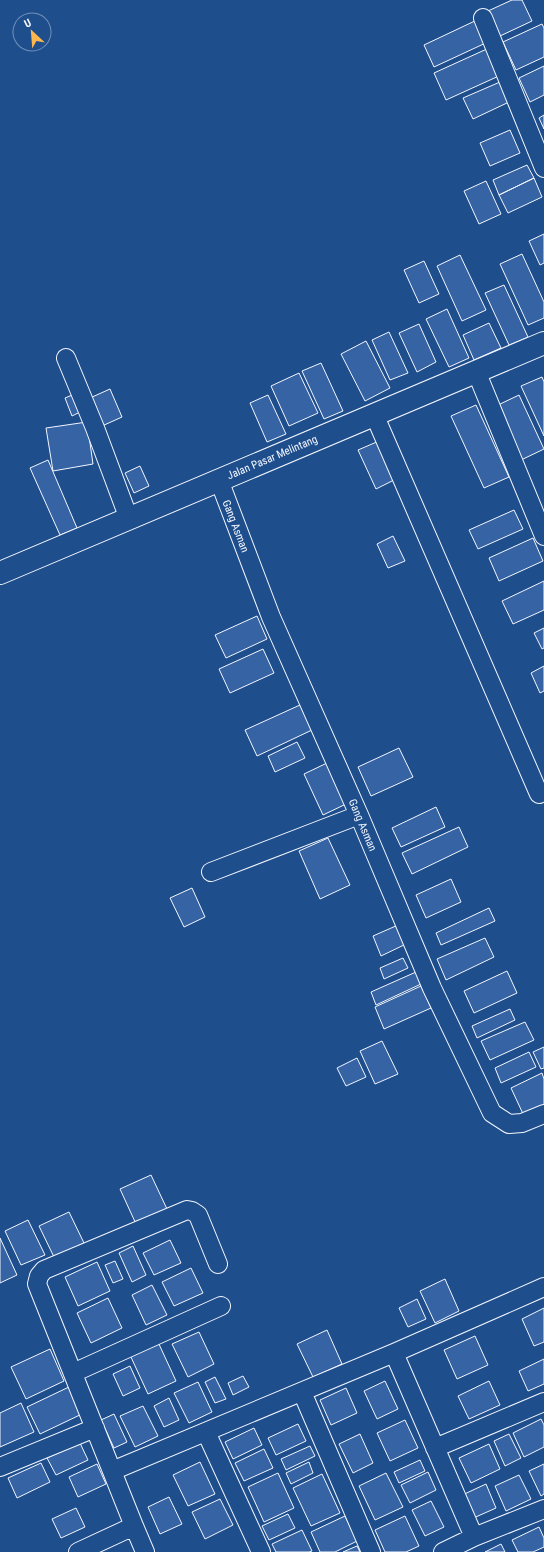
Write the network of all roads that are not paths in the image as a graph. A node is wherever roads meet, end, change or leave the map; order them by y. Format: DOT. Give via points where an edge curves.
graph roads {
  1 [pos="483,18"];
  2 [pos="544,168"];
  3 [pos="544,343"];
  4 [pos="66,358"];
  5 [pos="476,371"];
  6 [pos="374,414"];
  7 [pos="219,480"];
  8 [pos="129,518"];
  9 [pos="544,536"];
  10 [pos="0,574"];
  11 [pos="539,794"];
  12 [pos="359,815"];
  13 [pos="211,872"];
  14 [pos="544,1114"];
  15 [pos="218,1264"];
  16 [pos="544,1287"];
  17 [pos="222,1306"];
  18 [pos="394,1353"];
  19 [pos="73,1373"];
  20 [pos="302,1392"];
  21 [pos="544,1402"];
  22 [pos="95,1428"];
  23 [pos="206,1432"];
  24 [pos="435,1448"];
  25 [pos="0,1467"];
  26 [pos="112,1471"];
  27 [pos="544,1510"];
  28 [pos="134,1526"];
  29 [pos="474,1537"];
  30 [pos="78,1552"];
  31 [pos="145,1552"];
  32 [pos="261,1552"];
  33 [pos="371,1552"];
  34 [pos="443,1552"];
  1 -- 2 [label="street"];
  3 -- 5 [label="street, Jalan Pasar Melintang"];
  4 -- 8 [label="street" via="96,428"];
  5 -- 6 [label="street, Jalan Pasar Melintang"];
  5 -- 9 [label="street"];
  6 -- 7 [label="street, Jalan Pasar Melintang"];
  6 -- 11 [label="street"];
  7 -- 8 [label="street, Jalan Pasar Melintang"];
  7 -- 12 [label="street, Gang Asman" via="271,617"];
  8 -- 10 [label="street, Jalan Pasar Melintang"];
  12 -- 13 [label="street"];
  12 -- 14 [label="street, Gang Asman" via="432,988 492,1113 510,1124 522,1123"];
  15 -- 19 [label="street" via="198,1215 187,1210 44,1270 37,1284"];
  16 -- 18 [label="street"];
  17 -- 19 [label="street"];
  18 -- 20 [label="street"];
  18 -- 24 [label="street"];
  19 -- 22 [label="street"];
  20 -- 23 [label="street"];
  20 -- 33 [label="street"];
  21 -- 24 [label="street"];
  22 -- 25 [label="street"];
  22 -- 26 [label="street"];
  23 -- 26 [label="street"];
  23 -- 32 [label="street"];
  24 -- 29 [label="street"];
  26 -- 28 [label="street"];
  27 -- 29 [label="street"];
  28 -- 30 [label="street"];
  28 -- 31 [label="street"];
  29 -- 34 [label="street"];
}
